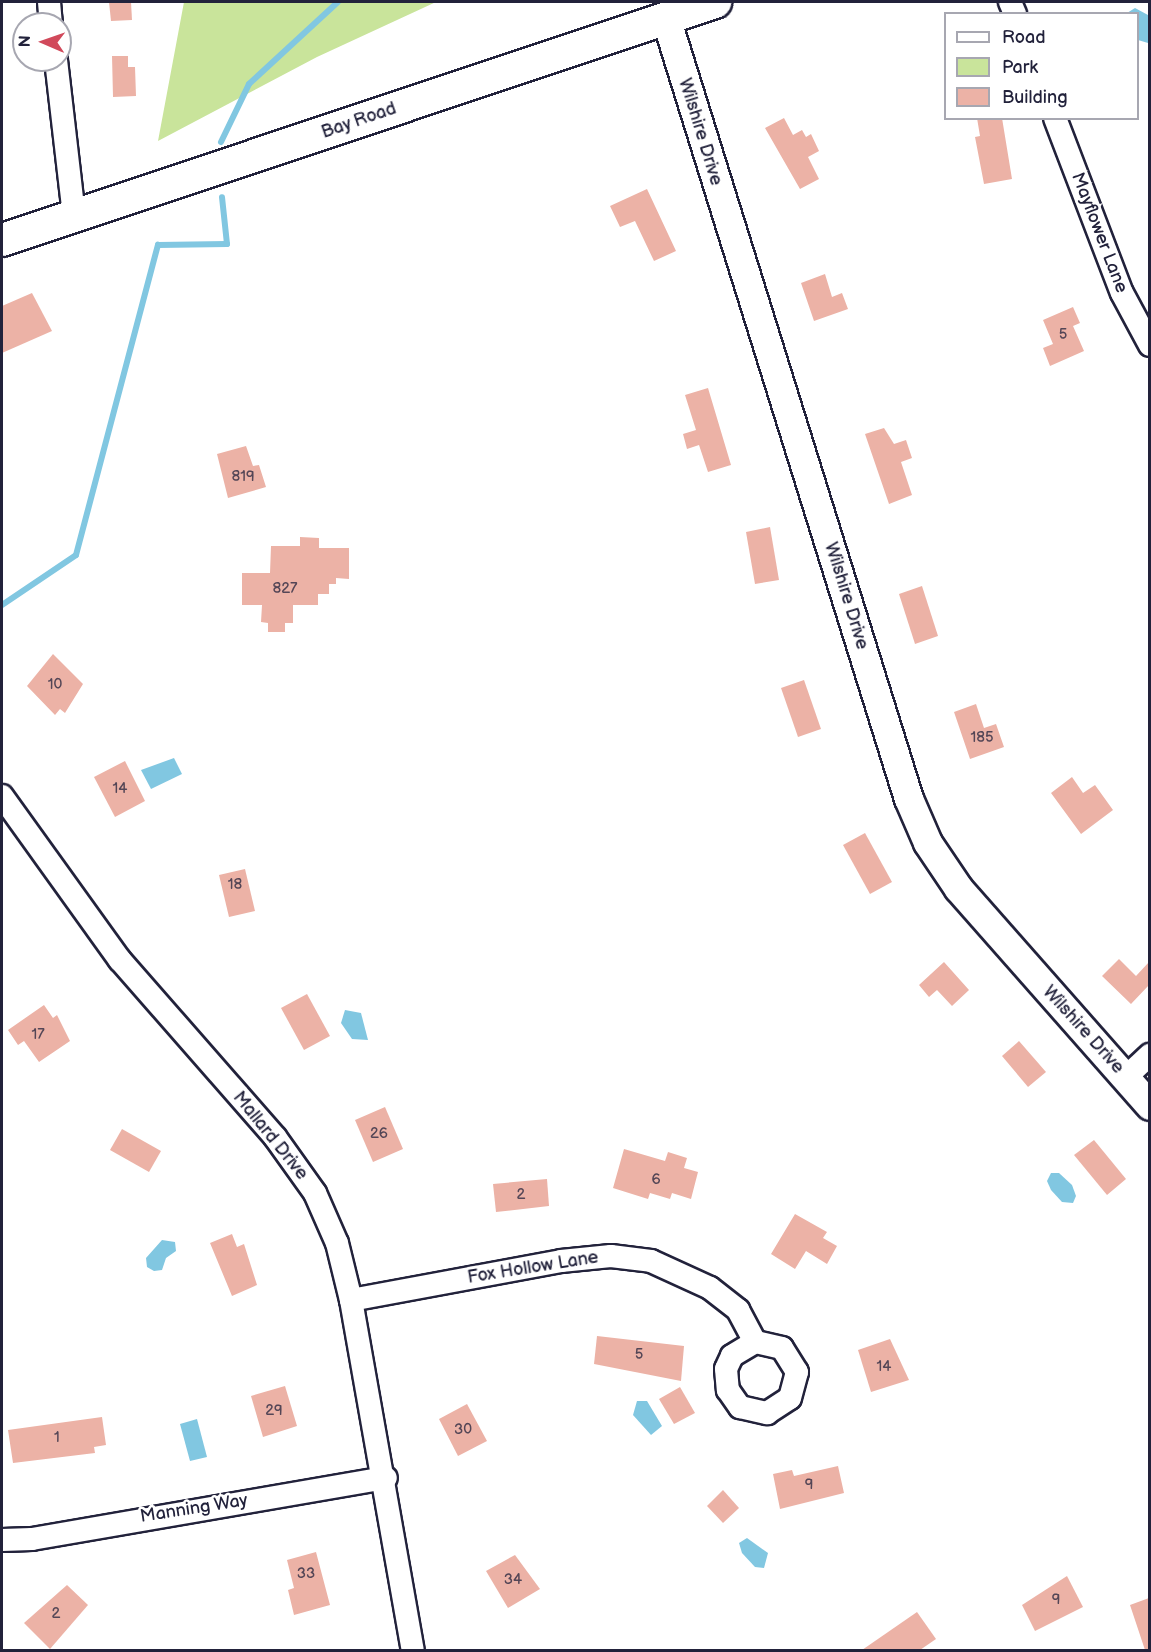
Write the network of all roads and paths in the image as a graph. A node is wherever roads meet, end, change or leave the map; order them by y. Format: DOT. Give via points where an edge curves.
graph roads {
  1 [pos="715,2"];
  2 [pos="666,18"];
  3 [pos="57,72"];
  4 [pos="1056,120"];
  5 [pos="74,216"];
  6 [pos="2,240"];
  7 [pos="1149,345"];
  8 [pos="2,796"];
  9 [pos="1149,1055"];
  10 [pos="1125,1078"];
  11 [pos="1149,1106"];
  12 [pos="351,1300"];
  13 [pos="755,1342"];
  14 [pos="386,1478"];
  15 [pos="2,1540"];
  16 [pos="413,1650"];
  1 -- 2 [label="main road, Bay Road"];
  2 -- 5 [label="main road, Bay Road"];
  2 -- 10 [label="street, Wilshire Drive" via="909,799 928,843 959,889"];
  3 -- 5 [label="street"];
  4 -- 7 [label="street, Mayflower Lane" via="1122,293"];
  5 -- 6 [label="main road, Bay Road"];
  8 -- 12 [label="street, Mallard Drive" via="120,960 275,1137 315,1193 337,1243"];
  9 -- 10 [label="street"];
  10 -- 11 [label="street, Wilshire Drive"];
  12 -- 13 [label="street, Fox Hollow Lane" via="561,1261 631,1258 670,1268 710,1288 738,1311"];
  12 -- 14 [label="street, Mallard Drive"];
  14 -- 15 [label="street, Manning Way" via="32,1539"];
  14 -- 16 [label="street, Mallard Drive"];
}
